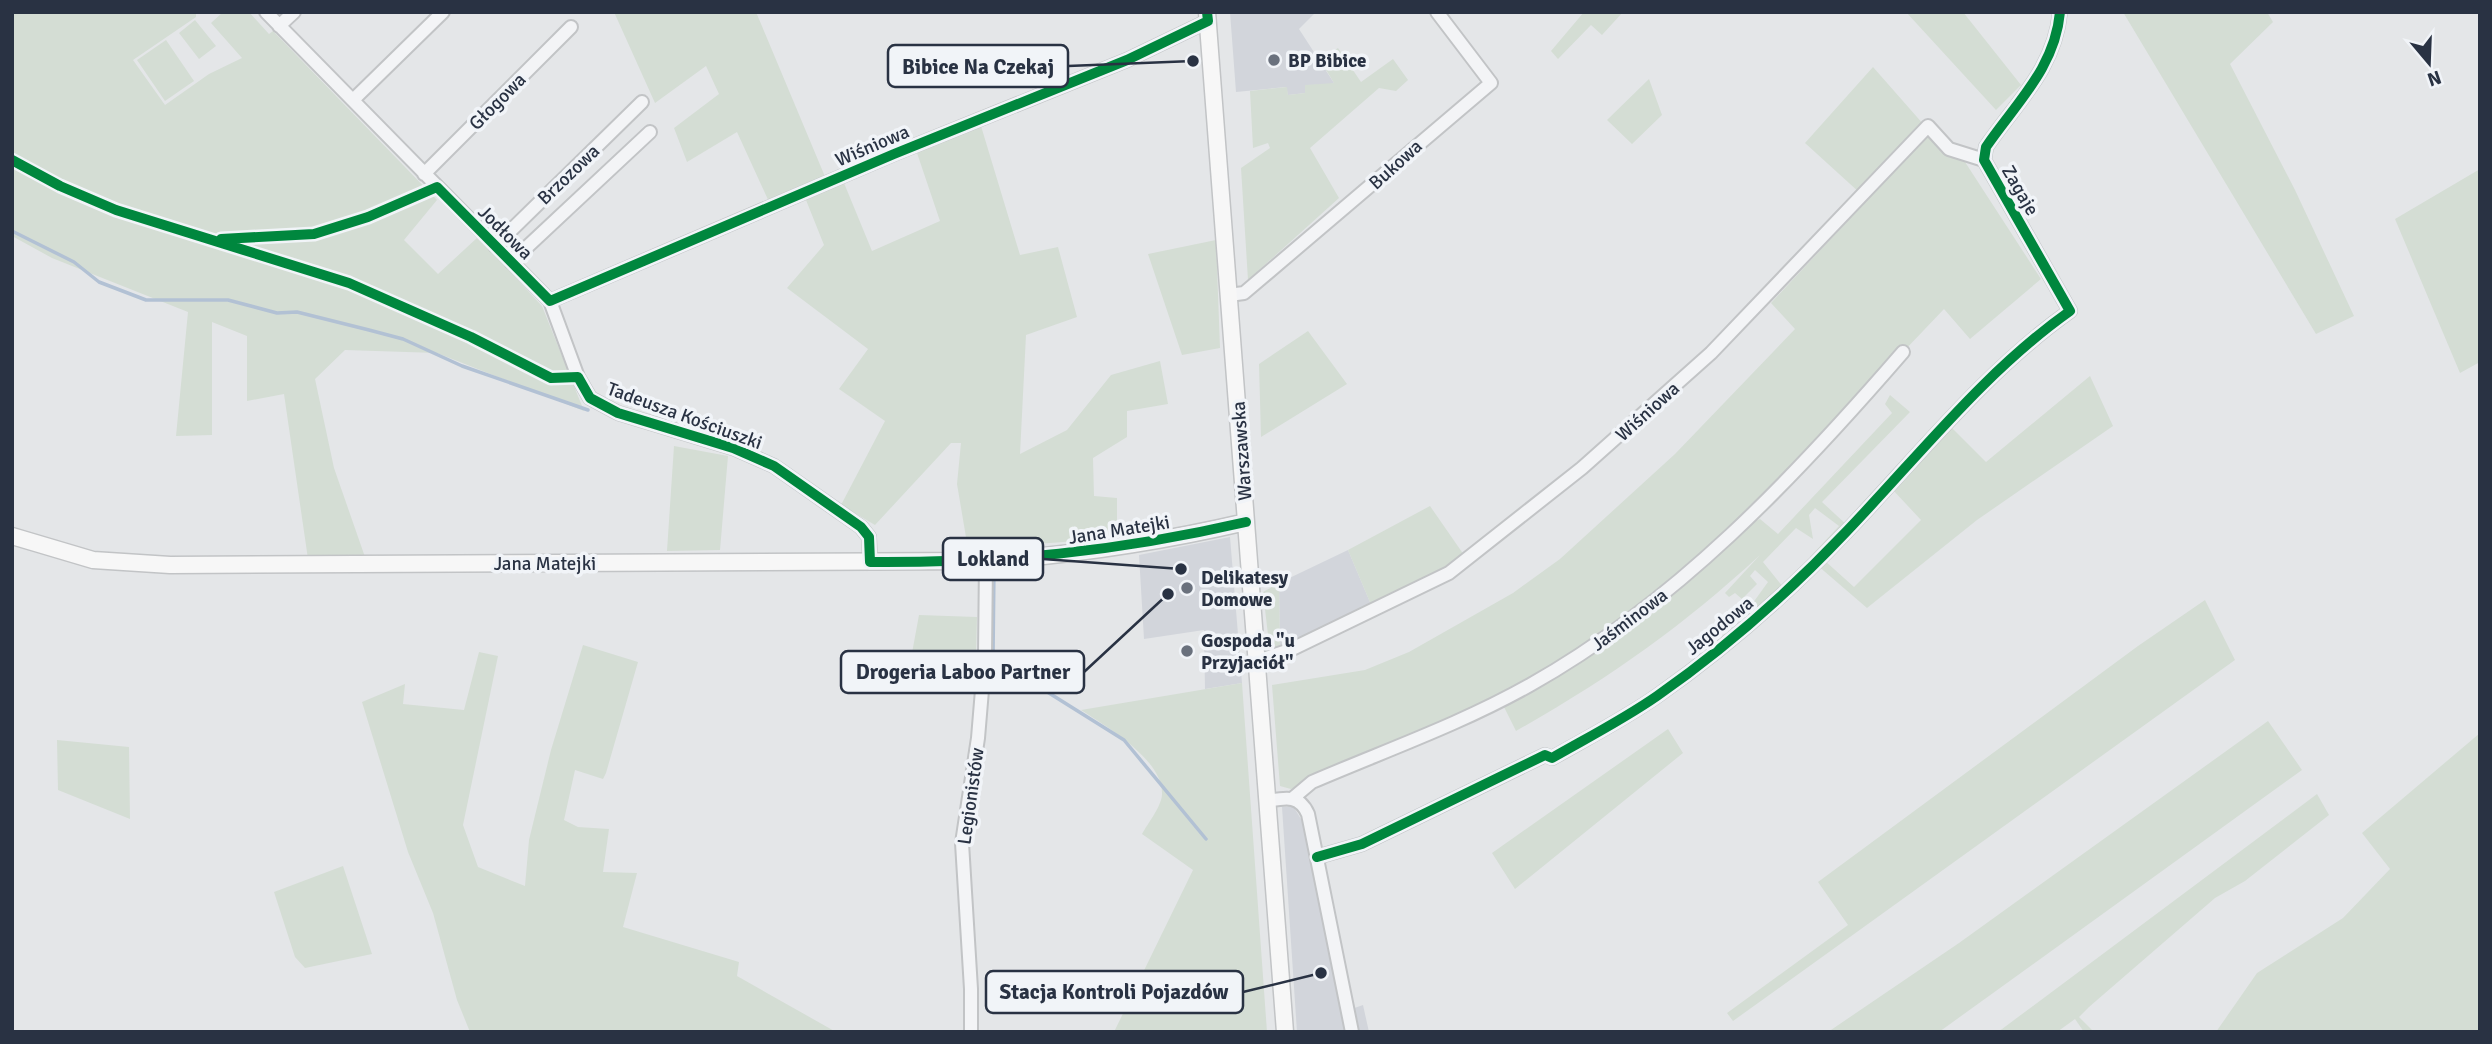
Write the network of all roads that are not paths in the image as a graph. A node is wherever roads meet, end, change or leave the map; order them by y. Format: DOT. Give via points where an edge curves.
graph roads {
  1 [pos="266,12"];
  2 [pos="293,12"];
  3 [pos="443,12"];
  4 [pos="1437,12"];
  5 [pos="2060,12"];
  6 [pos="1208,16"];
  7 [pos="279,26"];
  8 [pos="571,27"];
  9 [pos="353,100"];
  10 [pos="642,102"];
  11 [pos="650,132"];
  12 [pos="1984,160"];
  13 [pos="424,174"];
  14 [pos="495,246"];
  15 [pos="512,262"];
  16 [pos="1229,295"];
  17 [pos="550,301"];
  18 [pos="2070,311"];
  19 [pos="1903,352"];
  20 [pos="578,377"];
  21 [pos="1246,522"];
  22 [pos="12,536"];
  23 [pos="986,561"];
  24 [pos="870,562"];
  25 [pos="1256,661"];
  26 [pos="1293,798"];
  27 [pos="1267,801"];
  28 [pos="1317,857"];
  29 [pos="1285,1023"];
  30 [pos="971,1032"];
  31 [pos="1352,1032"];
  1 -- 7 [label="street, Jodłowa"];
  2 -- 7 [label="street"];
  3 -- 9 [label="street"];
  4 -- 16 [label="street, Bukowa" via="1491,83 1244,293"];
  5 -- 12 [label="street, Zagaje" via="2053,50 2039,79 1986,147"];
  6 -- 16 [label="street, Warszawska"];
  6 -- 17 [label="street, Wiśniowa" via="1127,60"];
  7 -- 9 [label="street, Jodłowa"];
  8 -- 13 [label="street, Głogowa"];
  9 -- 13 [label="street, Jodłowa"];
  10 -- 14 [label="street, Brzozowa"];
  11 -- 15 [label="street, Brzozowa"];
  12 -- 18 [label="street, Zagaje"];
  12 -- 25 [label="street, Wiśniowa" via="1949,149 1928,126 1711,354 1574,475 1449,573 1290,650"];
  13 -- 14 [label="street, Jodłowa"];
  14 -- 15 [label="street, Jodłowa"];
  15 -- 17 [label="street, Jodłowa"];
  16 -- 21 [label="street, Warszawska"];
  17 -- 20 [label="street, Jodłowa"];
  18 -- 28 [label="street, Jagodowa" via="2010,357 1845,534 1750,624 1657,697 1552,758 1545,755 1362,844"];
  19 -- 26 [label="street, Jaśminowa" via="1747,520 1627,622 1527,687 1312,782"];
  20 -- 24 [label="street, Tadeusza Kościuszki" via="590,398 618,413 733,448 774,466 861,527 869,537"];
  21 -- 23 [label="street, Jana Matejki" via="1135,545"];
  21 -- 25 [label="street, Warszawska"];
  22 -- 24 [label="street, Jana Matejki" via="93,560 166,565"];
  23 -- 24 [label="street, Jana Matejki"];
  23 -- 30 [label="street, Legionistów" via="978,738 961,843"];
  25 -- 27 [label="street, Warszawska"];
  26 -- 27 [label="street"];
  26 -- 28 [label="street" via="1308,814"];
  27 -- 29 [label="street, Warszawska"];
  28 -- 31 [label="street"];
}
